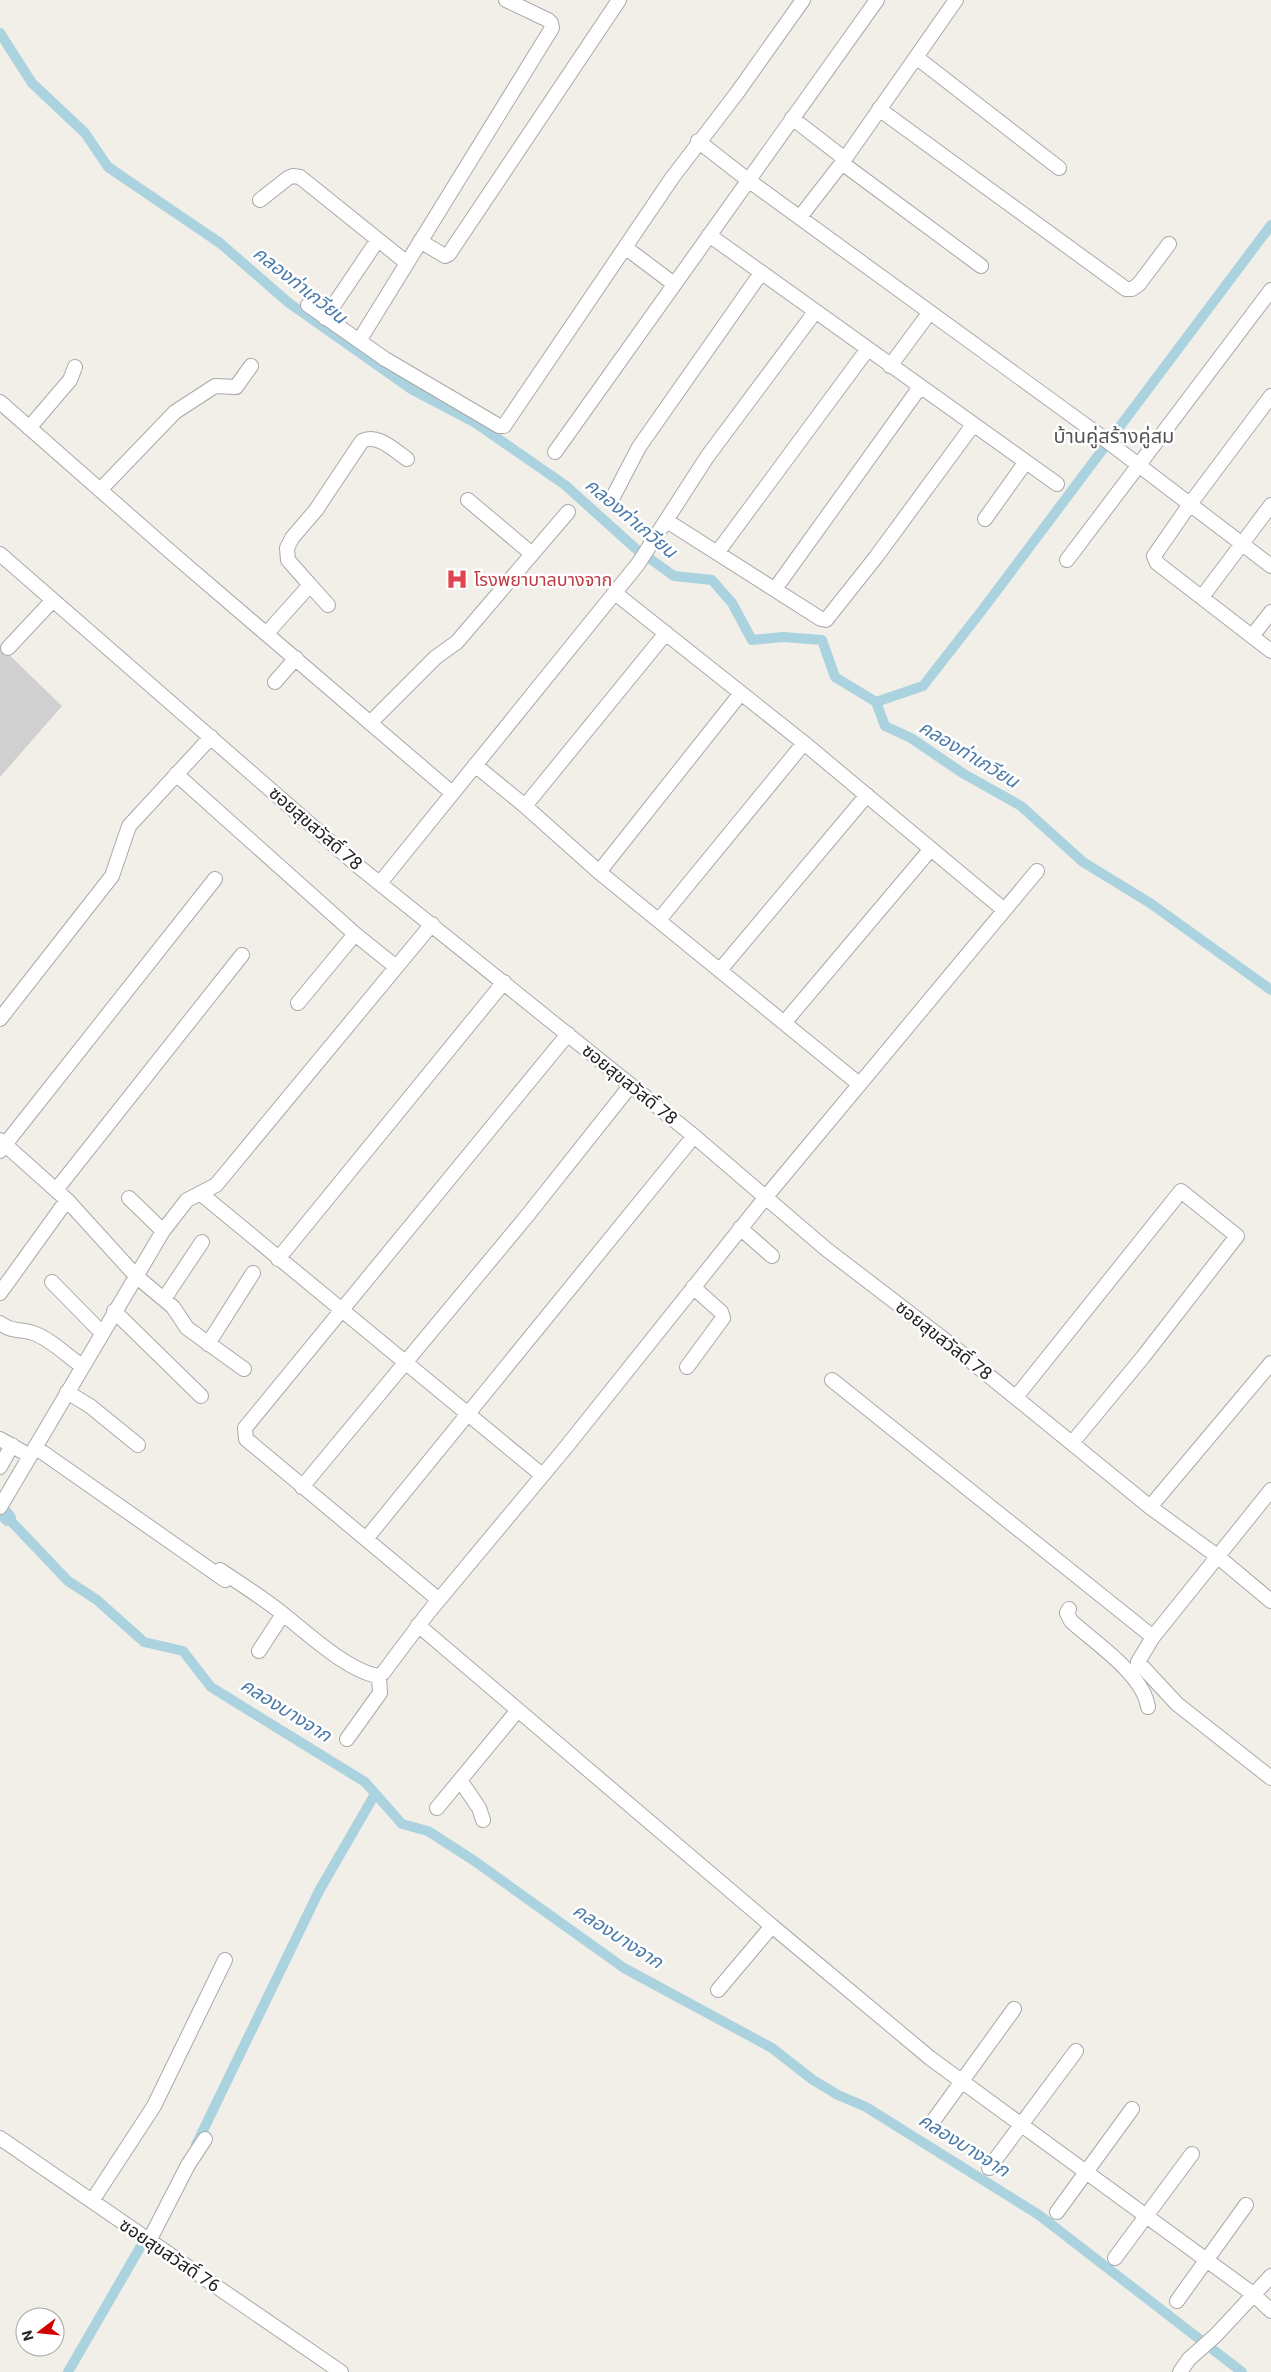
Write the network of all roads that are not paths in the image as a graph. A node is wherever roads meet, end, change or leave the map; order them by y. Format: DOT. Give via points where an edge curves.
graph roads {
  1 [pos="506,0"];
  2 [pos="619,0"];
  3 [pos="803,0"];
  4 [pos="877,0"];
  5 [pos="956,0"];
  6 [pos="916,57"];
  7 [pos="879,108"];
  8 [pos="792,118"];
  9 [pos="698,141"];
  10 [pos="844,161"];
  11 [pos="1059,168"];
  12 [pos="748,180"];
  13 [pos="260,200"];
  14 [pos="800,217"];
  15 [pos="709,235"];
  16 [pos="377,241"];
  17 [pos="420,241"];
  18 [pos="1169,244"];
  19 [pos="626,248"];
  20 [pos="407,263"];
  21 [pos="981,266"];
  22 [pos="761,273"];
  23 [pos="674,284"];
  24 [pos="1271,290"];
  25 [pos="308,305"];
  26 [pos="815,312"];
  27 [pos="930,312"];
  28 [pos="325,318"];
  29 [pos="359,341"];
  30 [pos="867,350"];
  31 [pos="251,366"];
  32 [pos="890,366"];
  33 [pos="75,367"];
  34 [pos="920,387"];
  35 [pos="1271,396"];
  36 [pos="0,402"];
  37 [pos="973,425"];
  38 [pos="29,428"];
  39 [pos="555,452"];
  40 [pos="407,459"];
  41 [pos="1025,463"];
  42 [pos="1138,465"];
  43 [pos="1057,484"];
  44 [pos="100,490"];
  45 [pos="612,497"];
  46 [pos="468,500"];
  47 [pos="1190,504"];
  48 [pos="1271,505"];
  49 [pos="568,512"];
  50 [pos="985,519"];
  51 [pos="667,522"];
  52 [pos="1241,544"];
  53 [pos="717,553"];
  54 [pos="0,554"];
  55 [pos="532,554"];
  56 [pos="1066,560"];
  57 [pos="1271,566"];
  58 [pos="310,585"];
  59 [pos="774,588"];
  60 [pos="615,593"];
  61 [pos="1202,597"];
  62 [pos="53,600"];
  63 [pos="328,605"];
  64 [pos="1271,612"];
  65 [pos="267,633"];
  66 [pos="666,633"];
  67 [pos="1253,636"];
  68 [pos="8,648"];
  69 [pos="1271,651"];
  70 [pos="296,658"];
  71 [pos="275,682"];
  72 [pos="741,693"];
  73 [pos="370,723"];
  74 [pos="211,737"];
  75 [pos="804,744"];
  76 [pos="475,765"];
  77 [pos="176,774"];
  78 [pos="452,793"];
  79 [pos="867,795"];
  80 [pos="525,806"];
  81 [pos="930,850"];
  82 [pos="1037,870"];
  83 [pos="599,872"];
  84 [pos="215,879"];
  85 [pos="380,883"];
  86 [pos="1004,909"];
  87 [pos="659,920"];
  88 [pos="432,924"];
  89 [pos="355,934"];
  90 [pos="242,956"];
  91 [pos="396,967"];
  92 [pos="720,970"];
  93 [pos="504,982"];
  94 [pos="298,1003"];
  95 [pos="0,1019"];
  96 [pos="784,1023"];
  97 [pos="568,1034"];
  98 [pos="859,1084"];
  99 [pos="631,1085"];
  100 [pos="694,1136"];
  101 [pos="2,1146"];
  102 [pos="56,1190"];
  103 [pos="200,1193"];
  104 [pos="129,1198"];
  105 [pos="765,1198"];
  106 [pos="66,1200"];
  107 [pos="740,1228"];
  108 [pos="163,1231"];
  109 [pos="202,1242"];
  110 [pos="772,1256"];
  111 [pos="278,1259"];
  112 [pos="253,1273"];
  113 [pos="136,1276"];
  114 [pos="52,1282"];
  115 [pos="693,1287"];
  116 [pos="0,1293"];
  117 [pos="164,1299"];
  118 [pos="343,1309"];
  119 [pos="114,1311"];
  120 [pos="4,1330"];
  121 [pos="102,1333"];
  122 [pos="208,1344"];
  123 [pos="405,1360"];
  124 [pos="1271,1363"];
  125 [pos="82,1366"];
  126 [pos="687,1367"];
  127 [pos="244,1369"];
  128 [pos="832,1380"];
  129 [pos="67,1392"];
  130 [pos="201,1396"];
  131 [pos="1016,1397"];
  132 [pos="468,1413"];
  133 [pos="6,1442"];
  134 [pos="1072,1443"];
  135 [pos="138,1445"];
  136 [pos="33,1451"];
  137 [pos="0,1467"];
  138 [pos="542,1474"];
  139 [pos="302,1487"];
  140 [pos="1271,1490"];
  141 [pos="2,1504"];
  142 [pos="1150,1507"];
  143 [pos="366,1539"];
  144 [pos="1216,1556"];
  145 [pos="220,1570"];
  146 [pos="1268,1599"];
  147 [pos="439,1600"];
  148 [pos="261,1604"];
  149 [pos="1070,1609"];
  150 [pos="283,1614"];
  151 [pos="418,1625"];
  152 [pos="1153,1637"];
  153 [pos="259,1651"];
  154 [pos="1138,1662"];
  155 [pos="1126,1670"];
  156 [pos="379,1676"];
  157 [pos="1148,1707"];
  158 [pos="518,1710"];
  159 [pos="348,1739"];
  160 [pos="1271,1778"];
  161 [pos="460,1780"];
  162 [pos="437,1808"];
  163 [pos="483,1820"];
  164 [pos="772,1926"];
  165 [pos="225,1960"];
  166 [pos="718,1990"];
  167 [pos="1014,2009"];
  168 [pos="1076,2051"];
  169 [pos="962,2081"];
  170 [pos="1132,2108"];
  171 [pos="931,2124"];
  172 [pos="1021,2126"];
  173 [pos="0,2138"];
  174 [pos="205,2139"];
  175 [pos="1192,2154"];
  176 [pos="989,2168"];
  177 [pos="1086,2172"];
  178 [pos="92,2201"];
  179 [pos="1246,2205"];
  180 [pos="1058,2212"];
  181 [pos="1145,2215"];
  182 [pos="144,2237"];
  183 [pos="1115,2258"];
  184 [pos="1207,2260"];
  185 [pos="1271,2276"];
  186 [pos="1254,2294"];
  187 [pos="1177,2301"];
  188 [pos="1271,2311"];
  189 [pos="341,2372"];
  190 [pos="1180,2372"];
  1 -- 17 [label="street" via="548,20 552,28"];
  2 -- 17 [label="street" via="449,254 445,256"];
  3 -- 9 [label="street"];
  4 -- 8 [label="street"];
  5 -- 6 [label="street"];
  6 -- 7 [label="street"];
  6 -- 11 [label="street"];
  7 -- 10 [label="street"];
  7 -- 18 [label="street" via="1126,289 1132,290 1139,284"];
  8 -- 10 [label="street"];
  8 -- 12 [label="street"];
  9 -- 12 [label="street"];
  9 -- 19 [label="street"];
  10 -- 14 [label="street"];
  10 -- 21 [label="street"];
  12 -- 14 [label="street"];
  12 -- 15 [label="street"];
  13 -- 16 [label="street" via="288,178 300,177"];
  14 -- 27 [label="street"];
  15 -- 22 [label="street"];
  15 -- 23 [label="street"];
  16 -- 20 [label="street"];
  16 -- 28 [label="street"];
  17 -- 20 [label="street"];
  19 -- 23 [label="street"];
  19 -- 29 [label="street" via="504,426 499,426"];
  20 -- 29 [label="street"];
  22 -- 26 [label="street"];
  22 -- 45 [label="street" via="638,447"];
  23 -- 39 [label="street"];
  24 -- 42 [label="street"];
  25 -- 28 [label="street"];
  26 -- 30 [label="street"];
  26 -- 51 [label="street" via="708,457"];
  27 -- 32 [label="street"];
  27 -- 42 [label="street"];
  28 -- 29 [label="street"];
  30 -- 32 [label="street"];
  30 -- 53 [label="street"];
  31 -- 44 [label="street" via="236,387 215,386 174,412"];
  32 -- 34 [label="street"];
  33 -- 38 [label="street" via="70,380"];
  34 -- 37 [label="street"];
  34 -- 59 [label="street"];
  35 -- 47 [label="street"];
  36 -- 38 [label="street"];
  37 -- 41 [label="street"];
  37 -- 59 [label="street" via="828,619 821,619"];
  38 -- 44 [label="street"];
  40 -- 58 [label="street" via="379,440 362,441 287,548 288,560"];
  41 -- 43 [label="street"];
  41 -- 50 [label="street"];
  42 -- 47 [label="street"];
  42 -- 56 [label="street"];
  44 -- 65 [label="street"];
  46 -- 55 [label="street"];
  47 -- 52 [label="street"];
  47 -- 61 [label="street" via="1154,556 1157,563"];
  48 -- 52 [label="street"];
  49 -- 55 [label="street"];
  51 -- 53 [label="street"];
  51 -- 60 [label="street"];
  52 -- 57 [label="street"];
  52 -- 61 [label="street"];
  53 -- 59 [label="street"];
  54 -- 62 [label="street, ซอยสุขสวัสดิ์ 78"];
  55 -- 73 [label="street" via="458,642 436,657"];
  58 -- 63 [label="street"];
  58 -- 65 [label="street"];
  60 -- 66 [label="street"];
  60 -- 76 [label="street"];
  61 -- 67 [label="street"];
  62 -- 68 [label="street"];
  62 -- 74 [label="street, ซอยสุขสวัสดิ์ 78"];
  64 -- 67 [label="street"];
  65 -- 70 [label="street"];
  66 -- 72 [label="street"];
  66 -- 80 [label="street"];
  67 -- 69 [label="street"];
  70 -- 71 [label="street"];
  70 -- 73 [label="street"];
  72 -- 75 [label="street"];
  72 -- 83 [label="street"];
  73 -- 78 [label="street"];
  74 -- 77 [label="street"];
  74 -- 85 [label="street, ซอยสุขสวัสดิ์ 78"];
  75 -- 79 [label="street"];
  75 -- 87 [label="street"];
  76 -- 78 [label="street"];
  76 -- 80 [label="street"];
  77 -- 89 [label="street"];
  77 -- 95 [label="street" via="129,826 112,876"];
  78 -- 85 [label="street"];
  79 -- 81 [label="street"];
  79 -- 92 [label="street"];
  80 -- 83 [label="street"];
  81 -- 86 [label="street"];
  81 -- 96 [label="street"];
  82 -- 86 [label="street"];
  83 -- 87 [label="street"];
  84 -- 101 [label="street"];
  85 -- 88 [label="street, ซอยสุขสวัสดิ์ 78"];
  86 -- 98 [label="street"];
  87 -- 92 [label="street"];
  88 -- 91 [label="street"];
  88 -- 93 [label="street, ซอยสุขสวัสดิ์ 78"];
  89 -- 91 [label="street"];
  89 -- 94 [label="street"];
  90 -- 102 [label="street"];
  91 -- 103 [label="street" via="216,1186"];
  92 -- 96 [label="street"];
  93 -- 97 [label="street, ซอยสุขสวัสดิ์ 78"];
  93 -- 111 [label="street"];
  96 -- 98 [label="street"];
  97 -- 99 [label="street, ซอยสุขสวัสดิ์ 78"];
  97 -- 118 [label="street"];
  98 -- 105 [label="street"];
  99 -- 100 [label="street, ซอยสุขสวัสดิ์ 78"];
  99 -- 123 [label="street"];
  100 -- 105 [label="street, ซอยสุขสวัสดิ์ 78"];
  100 -- 132 [label="street"];
  101 -- 102 [label="street"];
  102 -- 106 [label="street"];
  103 -- 108 [label="street" via="187,1200"];
  103 -- 111 [label="street"];
  104 -- 108 [label="street"];
  105 -- 107 [label="street"];
  105 -- 131 [label="street, ซอยสุขสวัสดิ์ 78"];
  106 -- 113 [label="street"];
  106 -- 116 [label="street"];
  107 -- 110 [label="street"];
  107 -- 115 [label="street"];
  108 -- 113 [label="street"];
  109 -- 117 [label="street"];
  111 -- 118 [label="street"];
  112 -- 122 [label="street"];
  113 -- 117 [label="street"];
  113 -- 119 [label="street"];
  114 -- 121 [label="street"];
  115 -- 126 [label="street" via="721,1312 723,1318"];
  115 -- 138 [label="street"];
  117 -- 122 [label="street" via="177,1311 187,1328"];
  118 -- 123 [label="street"];
  118 -- 139 [label="street" via="245,1428 246,1439"];
  119 -- 121 [label="street"];
  119 -- 130 [label="street"];
  120 -- 125 [label="street" via="32,1333"];
  121 -- 125 [label="street"];
  122 -- 127 [label="street"];
  123 -- 132 [label="street"];
  123 -- 139 [label="street"];
  124 -- 142 [label="street"];
  125 -- 129 [label="street"];
  128 -- 152 [label="street"];
  129 -- 135 [label="street" via="90,1406"];
  129 -- 136 [label="street"];
  131 -- 134 [label="street, ซอยสุขสวัสดิ์ 78"];
  131 -- 134 [label="street" via="1181,1191 1237,1236"];
  132 -- 138 [label="street"];
  132 -- 143 [label="street"];
  133 -- 136 [label="street"];
  133 -- 137 [label="street"];
  134 -- 142 [label="street, ซอยสุขสวัสดิ์ 78"];
  136 -- 141 [label="street"];
  136 -- 148 [label="street"];
  138 -- 147 [label="street"];
  139 -- 143 [label="street"];
  140 -- 144 [label="street"];
  142 -- 144 [label="street, ซอยสุขสวัสดิ์ 78"];
  143 -- 147 [label="street"];
  144 -- 146 [label="street, ซอยสุขสวัสดิ์ 78"];
  144 -- 152 [label="street"];
  145 -- 150 [label="street"];
  147 -- 151 [label="street"];
  149 -- 155 [label="street" via="1067,1614 1071,1621"];
  150 -- 153 [label="street"];
  150 -- 156 [label="street" via="316,1642 361,1671"];
  151 -- 156 [label="street"];
  151 -- 158 [label="street"];
  152 -- 154 [label="street"];
  154 -- 155 [label="street"];
  154 -- 160 [label="street" via="1181,1707"];
  155 -- 157 [label="street" via="1144,1693"];
  156 -- 159 [label="street" via="380,1694"];
  158 -- 161 [label="street"];
  158 -- 164 [label="street"];
  161 -- 162 [label="street"];
  161 -- 163 [label="street" via="479,1808"];
  164 -- 166 [label="street"];
  164 -- 169 [label="street" via="926,2055"];
  165 -- 178 [label="street" via="154,2106"];
  167 -- 169 [label="street"];
  168 -- 172 [label="street"];
  169 -- 171 [label="street"];
  169 -- 172 [label="street"];
  170 -- 177 [label="street"];
  172 -- 176 [label="street"];
  172 -- 177 [label="street"];
  173 -- 178 [label="street, ซอยสุขสวัสดิ์ 76"];
  174 -- 182 [label="street"];
  175 -- 181 [label="street"];
  177 -- 180 [label="street"];
  177 -- 181 [label="street"];
  178 -- 182 [label="street, ซอยสุขสวัสดิ์ 76"];
  179 -- 184 [label="street"];
  181 -- 183 [label="street"];
  181 -- 184 [label="street"];
  182 -- 189 [label="street, ซอยสุขสวัสดิ์ 76"];
  184 -- 186 [label="street"];
  184 -- 187 [label="street"];
  185 -- 186 [label="street"];
  186 -- 188 [label="street"];
  186 -- 190 [label="street"];
}
